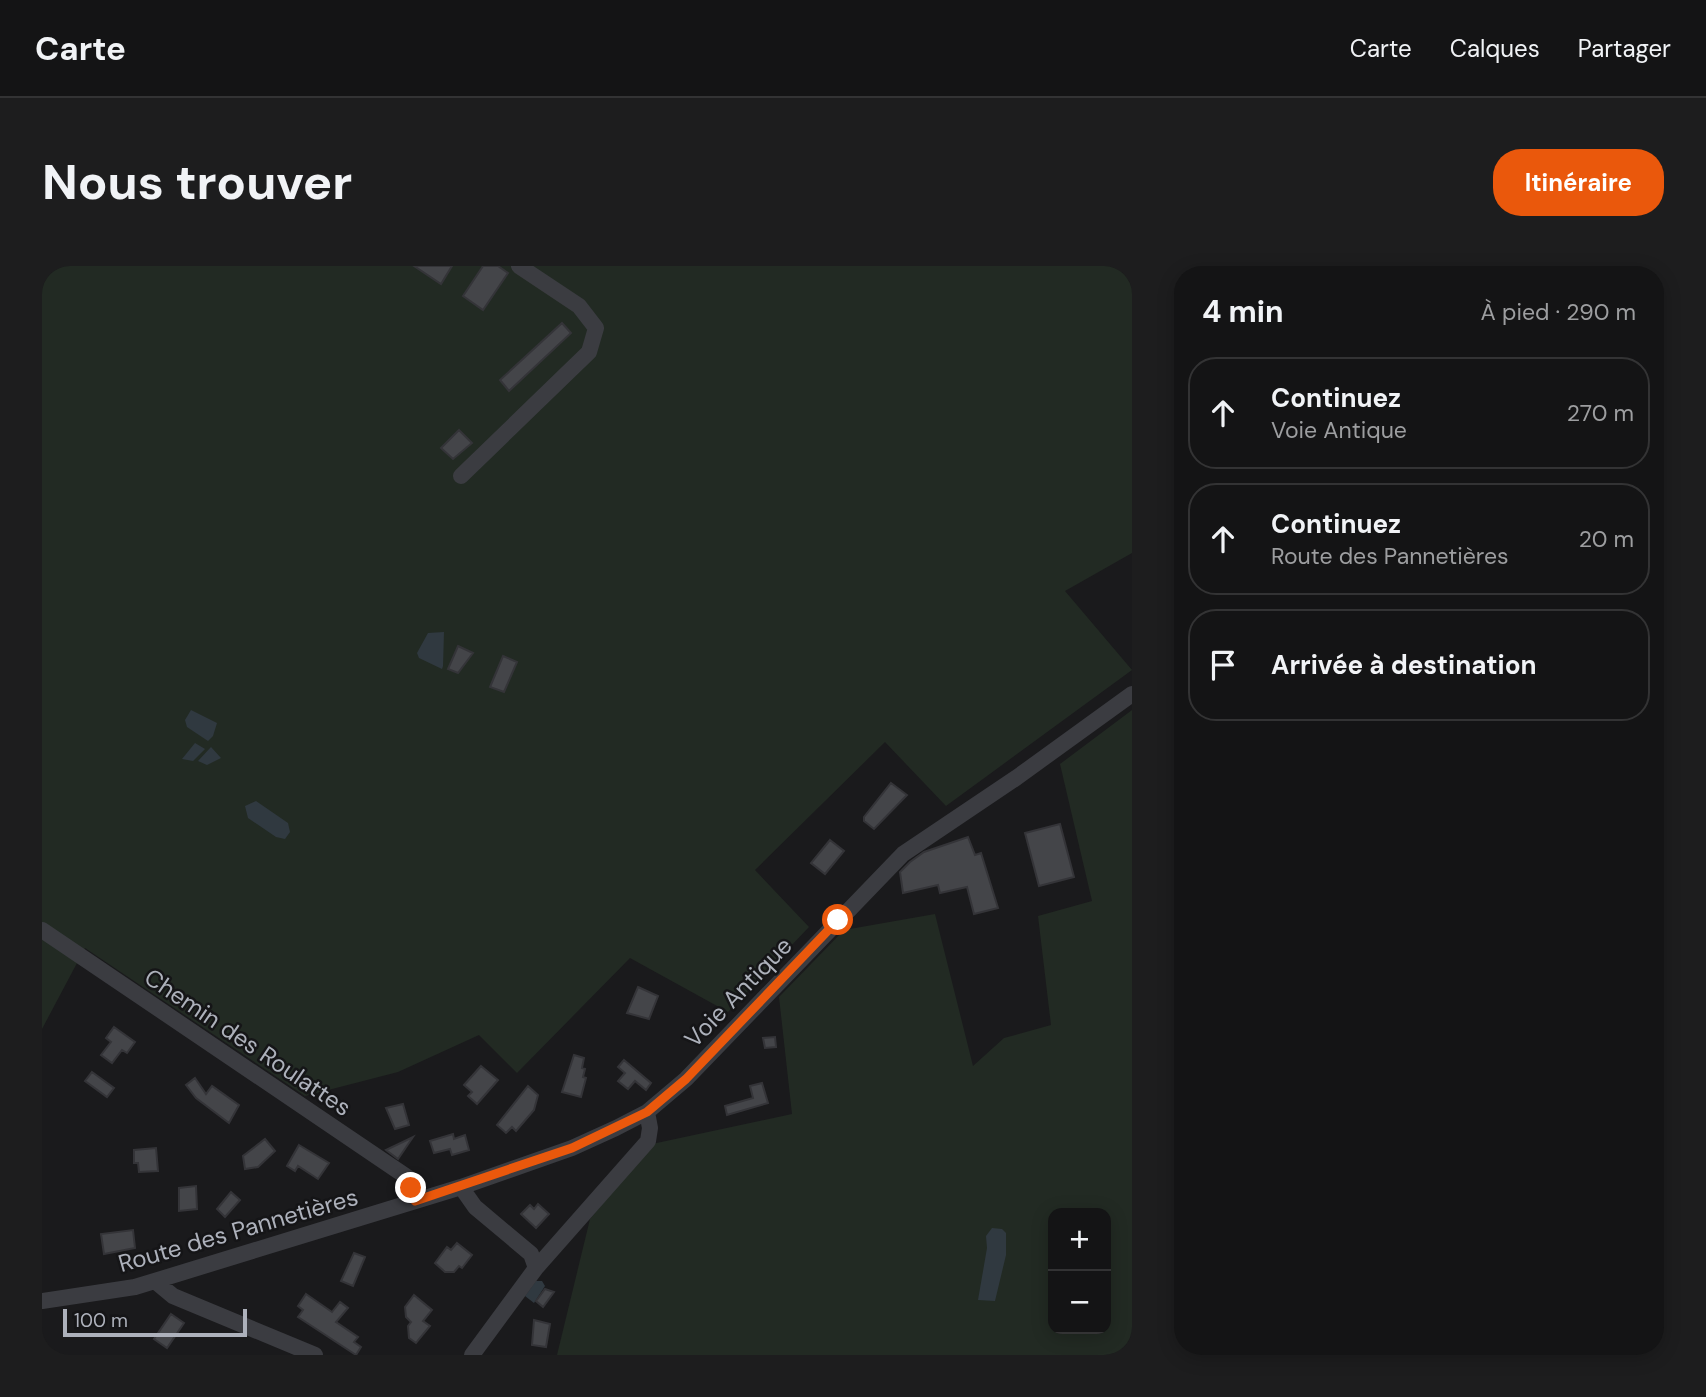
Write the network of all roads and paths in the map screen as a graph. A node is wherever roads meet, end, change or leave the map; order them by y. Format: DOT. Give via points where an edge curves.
graph roads {
  1 [pos="519,266"];
  2 [pos="461,476"];
  3 [pos="1132,694"];
  4 [pos="42,930"];
  5 [pos="647,1112"];
  6 [pos="461,1187"];
  7 [pos="444,1192"];
  8 [pos="415,1201"];
  9 [pos="536,1268"];
  10 [pos="155,1281"];
  11 [pos="42,1301"];
  12 [pos="315,1355"];
  13 [pos="472,1355"];
  1 -- 2 [label="street" via="579,306 596,328 589,352"];
  3 -- 5 [label="street, Voie Antique" via="903,853 686,1079"];
  4 -- 8 [label="street, Chemin des Roulattes" via="407,1177"];
  5 -- 6 [label="street, Voie Antique" via="572,1148"];
  5 -- 9 [label="street" via="648,1141"];
  6 -- 7 [label="street, Voie Antique"];
  6 -- 9 [label="street" via="475,1207 531,1254"];
  7 -- 8 [label="street, Route des Pannetières"];
  8 -- 10 [label="street, Route des Pannetières"];
  9 -- 13 [label="street"];
  10 -- 11 [label="street, Route des Pannetières"];
  10 -- 12 [label="street" via="173,1296"];
}
